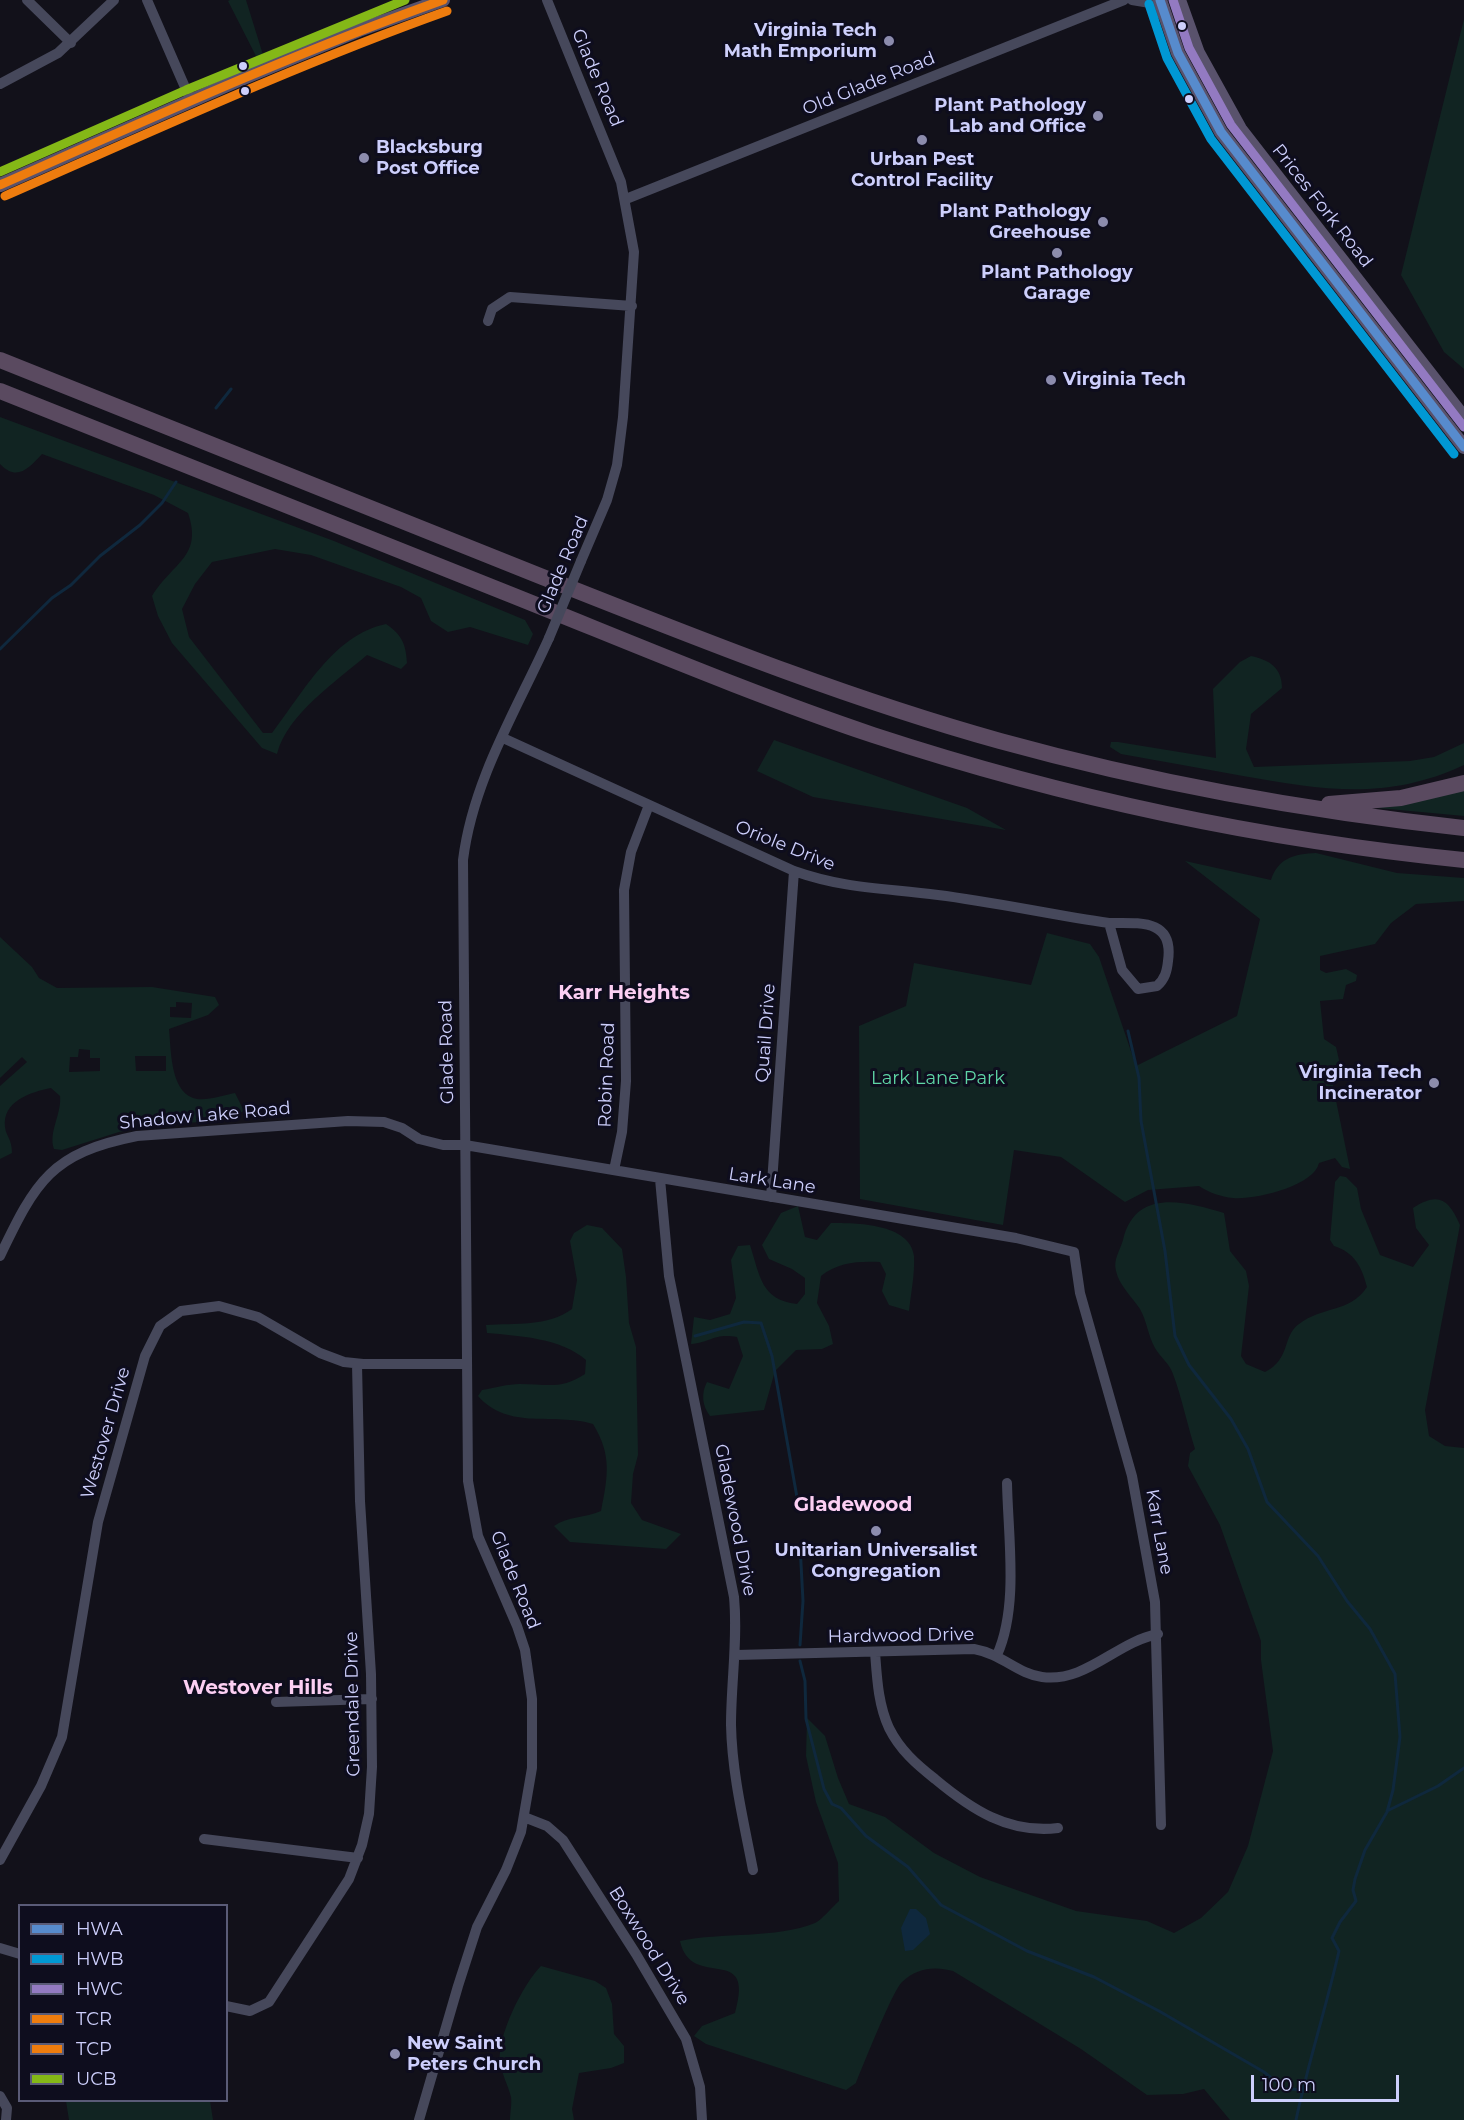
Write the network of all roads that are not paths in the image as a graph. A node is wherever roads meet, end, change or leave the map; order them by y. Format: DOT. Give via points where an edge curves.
graph roads {
  1 [pos="27,0"];
  2 [pos="114,0"];
  3 [pos="147,0"];
  4 [pos="427,0"];
  5 [pos="443,0"];
  6 [pos="547,0"];
  7 [pos="1124,0"];
  8 [pos="1132,0"];
  9 [pos="1160,0"];
  10 [pos="1179,0"];
  11 [pos="410,10"];
  12 [pos="1165,17"];
  13 [pos="71,43"];
  14 [pos="0,84"];
  15 [pos="191,100"];
  16 [pos="0,185"];
  17 [pos="626,199"];
  18 [pos="632,306"];
  19 [pos="489,321"];
  20 [pos="0,360"];
  21 [pos="0,391"];
  22 [pos="1464,418"];
  23 [pos="1464,447"];
  24 [pos="503,738"];
  25 [pos="1464,783"];
  26 [pos="649,805"];
  27 [pos="1298,806"];
  28 [pos="1464,828"];
  29 [pos="1464,860"];
  30 [pos="794,871"];
  31 [pos="1109,923"];
  32 [pos="465,1145"];
  33 [pos="614,1170"];
  34 [pos="660,1179"];
  35 [pos="771,1197"];
  36 [pos="1074,1252"];
  37 [pos="0,1256"];
  38 [pos="357,1364"];
  39 [pos="466,1364"];
  40 [pos="1006,1483"];
  41 [pos="1158,1634"];
  42 [pos="875,1652"];
  43 [pos="736,1655"];
  44 [pos="997,1655"];
  45 [pos="372,1699"];
  46 [pos="276,1702"];
  47 [pos="524,1817"];
  48 [pos="1161,1825"];
  49 [pos="1058,1828"];
  50 [pos="204,1839"];
  51 [pos="358,1858"];
  52 [pos="0,1860"];
  53 [pos="753,1870"];
  54 [pos="0,1948"];
  55 [pos="18,1953"];
  56 [pos="228,2006"];
  57 [pos="0,2096"];
  58 [pos="6,2120"];
  59 [pos="419,2120"];
  60 [pos="702,2120"];
  1 -- 13 [label="street"];
  2 -- 13 [label="street"];
  3 -- 15 [label="street"];
  4 -- 11 [label="main road"];
  5 -- 11 [label="main road"];
  6 -- 17 [label="street, Glade Road"];
  7 -- 17 [label="street, Old Glade Road"];
  8 -- 12 [label="street" via="1150,3"];
  9 -- 12 [label="main road, Prices Fork Road"];
  10 -- 22 [label="main road, Prices Fork Road" via="1207,72 1240,129"];
  11 -- 15 [label="main road"];
  12 -- 23 [label="main road, Prices Fork Road" via="1193,85 1221,132"];
  13 -- 14 [label="street" via="45,62"];
  15 -- 16 [label="main road"];
  17 -- 18 [label="street, Glade Road" via="634,252"];
  18 -- 19 [label="street" via="510,297 492,309"];
  18 -- 24 [label="street, Glade Road, bridge" via="617,465 607,500"];
  20 -- 27 [label="highway" via="850,695 1093,765"];
  21 -- 29 [label="highway" via="721,679 920,749 1060,789 1198,821 1322,843"];
  24 -- 26 [label="street, Oriole Drive"];
  24 -- 32 [label="street, Glade Road" via="474,801 463,860"];
  25 -- 27 [label="highway" via="1401,798"];
  26 -- 30 [label="street, Oriole Drive"];
  26 -- 33 [label="street, Robin Road" via="631,852 625,882 626,1088"];
  27 -- 28 [label="highway"];
  30 -- 31 [label="street, Oriole Drive" via="853,887 937,894"];
  30 -- 35 [label="street, Quail Drive"];
  31 -- 31 [label="street, Oriole Drive" via="1126,978 1138,988 1157,986 1165,978 1170,949 1164,932 1138,923"];
  32 -- 33 [label="street, Lark Lane"];
  32 -- 37 [label="street, Shadow Lake Road" via="419,1139 384,1122 137,1136 105,1142 69,1157 44,1177 26,1202"];
  32 -- 39 [label="street, Glade Road"];
  33 -- 34 [label="street, Lark Lane"];
  34 -- 35 [label="street, Lark Lane"];
  34 -- 43 [label="street, Gladewood Drive" via="669,1276 734,1597"];
  35 -- 36 [label="street, Lark Lane" via="1016,1238"];
  36 -- 41 [label="street, Karr Lane" via="1080,1293 1132,1476"];
  38 -- 39 [label="street, Westover Drive"];
  38 -- 45 [label="street, Greendale Drive" via="360,1501"];
  38 -- 52 [label="street, Westover Drive" via="328,1357 262,1318 232,1308 187,1309 159,1327 145,1356 98,1522 62,1737 38,1794"];
  39 -- 47 [label="street, Glade Road" via="472,1513 489,1565 517,1626 530,1677 531,1768"];
  40 -- 44 [label="street" via="1010,1605"];
  41 -- 44 [label="street, Hardwood Drive" via="1126,1644 1083,1671 1057,1678 1028,1674"];
  41 -- 48 [label="street, Karr Lane"];
  42 -- 43 [label="street, Hardwood Drive"];
  42 -- 44 [label="street, Hardwood Drive" via="974,1649"];
  42 -- 49 [label="street" via="882,1710 911,1759 968,1805 990,1817 1020,1827"];
  43 -- 53 [label="street, Gladewood Drive" via="731,1727"];
  45 -- 46 [label="street"];
  45 -- 51 [label="street, Greendale Drive" via="370,1800"];
  47 -- 59 [label="street, Glade Road" via="506,1870 477,1927"];
  47 -- 60 [label="street, Boxwood Drive" via="547,1826 563,1840 679,2024 696,2067"];
  50 -- 51 [label="street"];
  51 -- 56 [label="street, Greendale Drive" via="336,1900 269,2002 247,2011"];
  54 -- 55 [label="street"];
  57 -- 58 [label="street" via="7,2108"];
}
